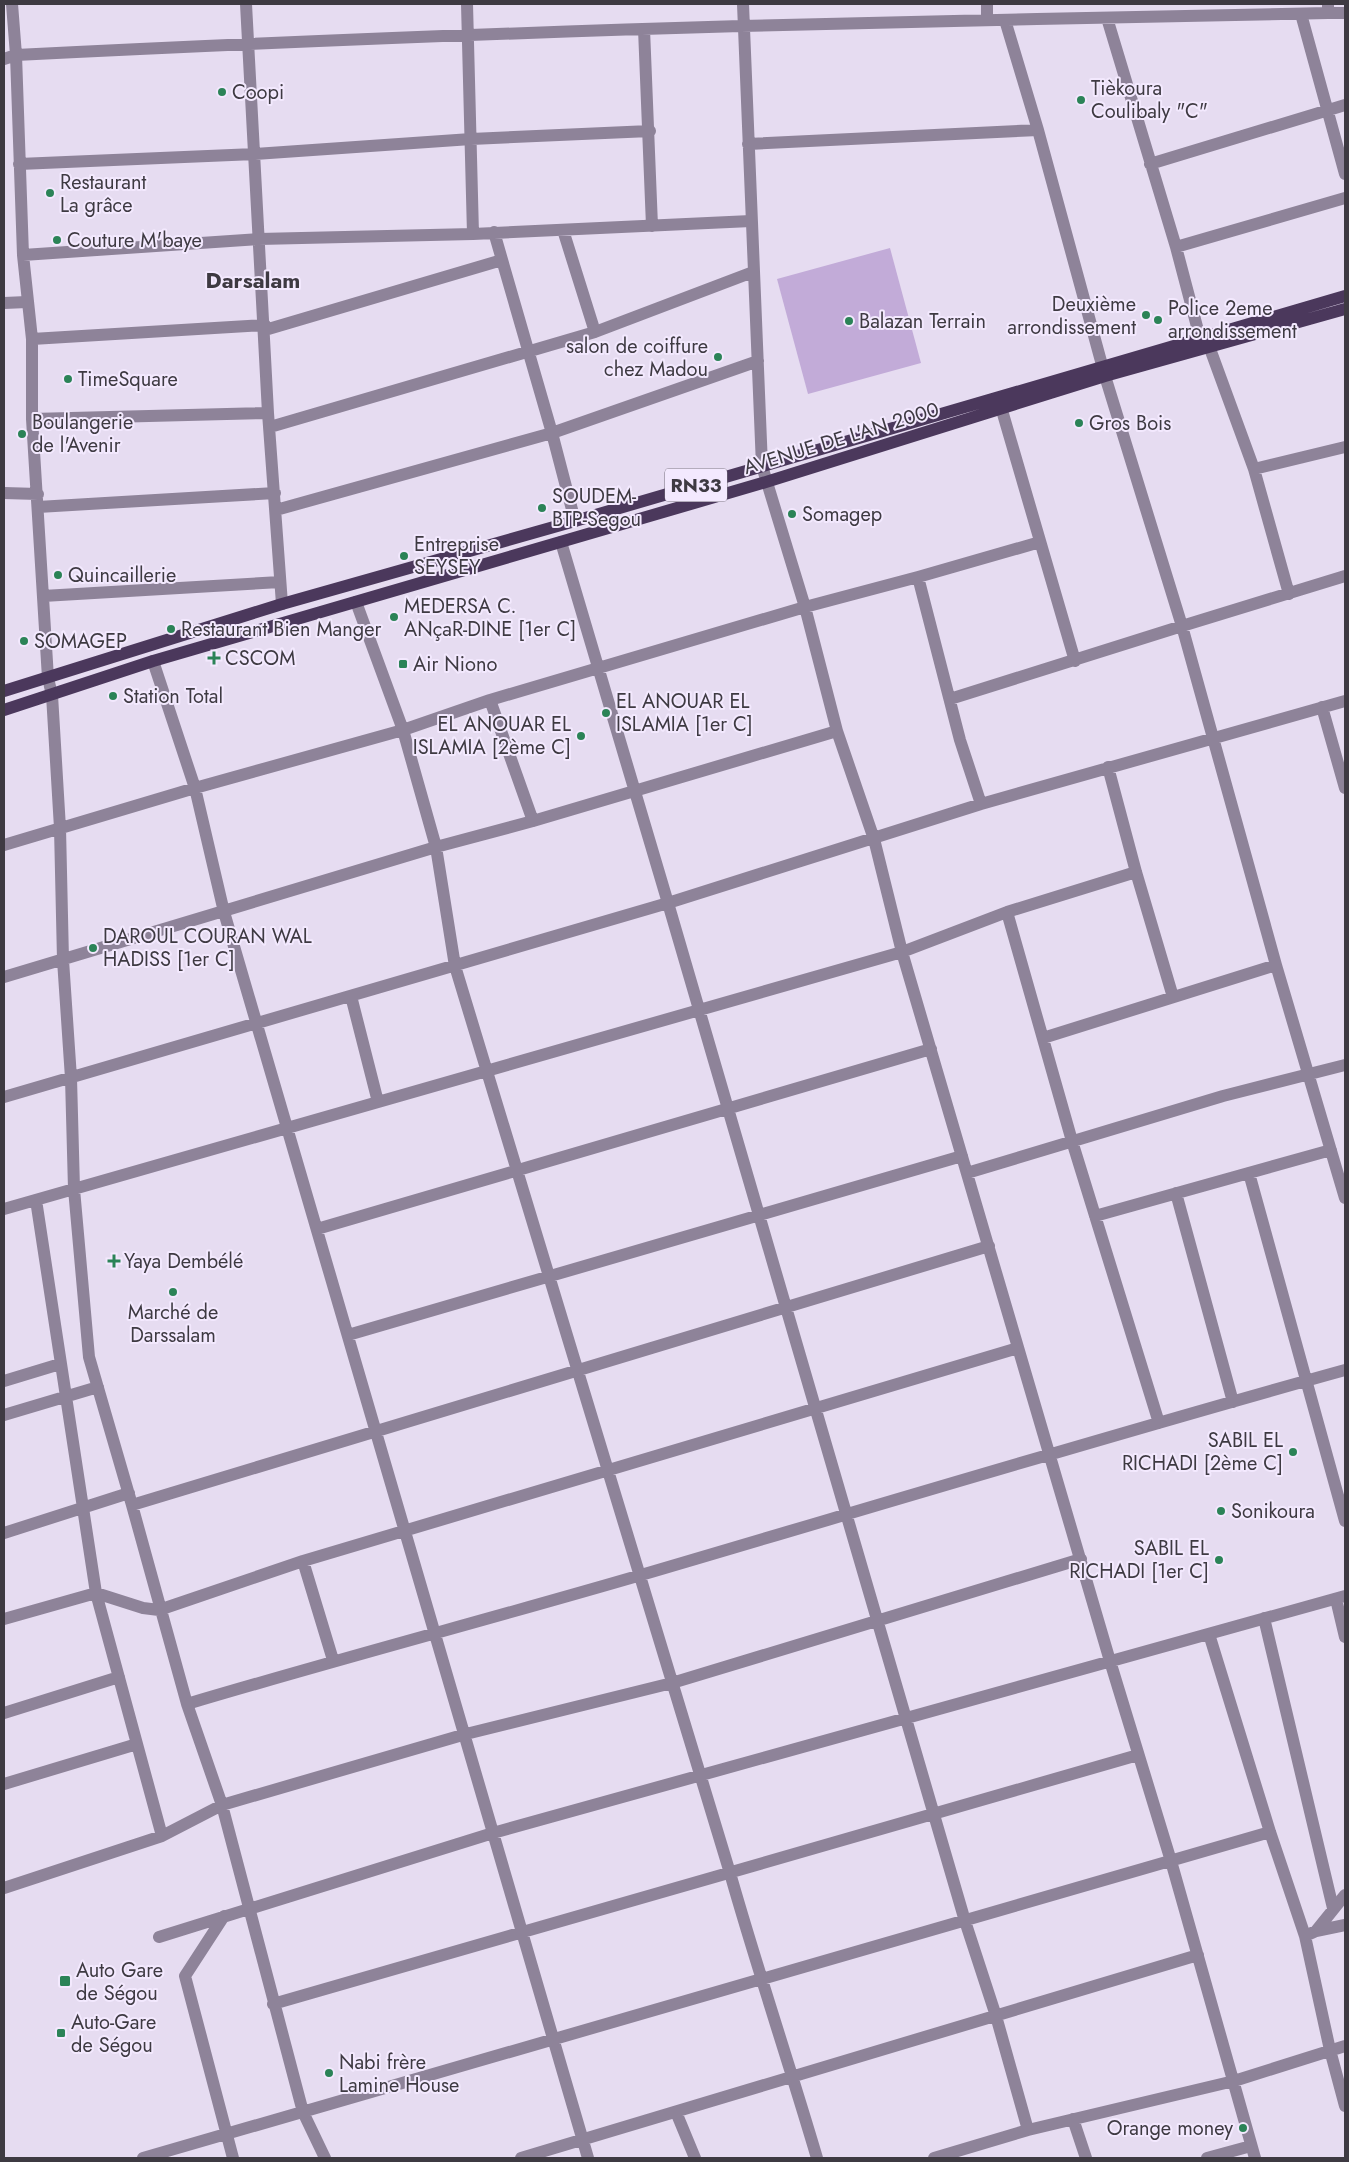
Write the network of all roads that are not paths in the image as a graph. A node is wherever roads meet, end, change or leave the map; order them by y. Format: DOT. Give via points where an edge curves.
graph roads {
  1 [pos="12,4"];
  2 [pos="246,4"];
  3 [pos="467,4"];
  4 [pos="743,4"];
  5 [pos="987,4"];
  6 [pos="1328,8"];
  7 [pos="1345,13"];
  8 [pos="1301,14"];
  9 [pos="1107,18"];
  10 [pos="987,20"];
  11 [pos="1005,20"];
  12 [pos="744,26"];
  13 [pos="644,29"];
  14 [pos="470,35"];
  15 [pos="248,43"];
  16 [pos="10,57"];
  17 [pos="1345,105"];
  18 [pos="1328,110"];
  19 [pos="1038,130"];
  20 [pos="650,131"];
  21 [pos="471,139"];
  22 [pos="748,144"];
  23 [pos="255,154"];
  24 [pos="19,164"];
  25 [pos="1150,164"];
  26 [pos="1345,174"];
  27 [pos="1345,198"];
  28 [pos="751,221"];
  29 [pos="652,226"];
  30 [pos="564,230"];
  31 [pos="494,232"];
  32 [pos="473,234"];
  33 [pos="259,239"];
  34 [pos="1176,247"];
  35 [pos="23,255"];
  36 [pos="502,260"];
  37 [pos="752,272"];
  38 [pos="1345,296"];
  39 [pos="27,302"];
  40 [pos="4,303"];
  41 [pos="1345,309"];
  42 [pos="265,327"];
  43 [pos="595,332"];
  44 [pos="32,339"];
  45 [pos="1204,342"];
  46 [pos="529,351"];
  47 [pos="758,361"];
  48 [pos="1104,372"];
  49 [pos="1002,407"];
  50 [pos="268,413"];
  51 [pos="32,419"];
  52 [pos="270,427"];
  53 [pos="552,433"];
  54 [pos="1345,447"];
  55 [pos="762,466"];
  56 [pos="1254,469"];
  57 [pos="766,482"];
  58 [pos="4,493"];
  59 [pos="275,493"];
  60 [pos="38,500"];
  61 [pos="276,510"];
  62 [pos="575,521"];
  63 [pos="561,542"];
  64 [pos="1040,542"];
  65 [pos="1345,576"];
  66 [pos="918,577"];
  67 [pos="280,582"];
  68 [pos="1290,594"];
  69 [pos="43,596"];
  70 [pos="356,602"];
  71 [pos="282,604"];
  72 [pos="805,607"];
  73 [pos="1182,626"];
  74 [pos="153,661"];
  75 [pos="1075,661"];
  76 [pos="598,668"];
  77 [pos="48,678"];
  78 [pos="4,691"];
  79 [pos="52,695"];
  80 [pos="950,699"];
  81 [pos="490,700"];
  82 [pos="1345,701"];
  83 [pos="1322,707"];
  84 [pos="4,710"];
  85 [pos="403,730"];
  86 [pos="837,731"];
  87 [pos="1213,737"];
  88 [pos="1108,767"];
  89 [pos="195,788"];
  90 [pos="1345,788"];
  91 [pos="634,791"];
  92 [pos="981,804"];
  93 [pos="533,821"];
  94 [pos="60,828"];
  95 [pos="874,839"];
  96 [pos="4,845"];
  97 [pos="436,847"];
  98 [pos="1136,872"];
  99 [pos="668,903"];
  100 [pos="224,912"];
  101 [pos="1007,912"];
  102 [pos="902,952"];
  103 [pos="63,960"];
  104 [pos="1276,965"];
  105 [pos="455,966"];
  106 [pos="4,977"];
  107 [pos="351,996"];
  108 [pos="1173,997"];
  109 [pos="700,1009"];
  110 [pos="258,1023"];
  111 [pos="1043,1038"];
  112 [pos="931,1049"];
  113 [pos="1345,1065"];
  114 [pos="487,1071"];
  115 [pos="1309,1074"];
  116 [pos="70,1078"];
  117 [pos="4,1097"];
  118 [pos="378,1102"];
  119 [pos="727,1108"];
  120 [pos="288,1128"];
  121 [pos="1072,1141"];
  122 [pos="1331,1150"];
  123 [pos="962,1156"];
  124 [pos="517,1171"];
  125 [pos="967,1173"];
  126 [pos="1249,1173"];
  127 [pos="1342,1177"];
  128 [pos="74,1189"];
  129 [pos="1176,1193"];
  130 [pos="1345,1198"];
  131 [pos="36,1200"];
  132 [pos="4,1209"];
  133 [pos="758,1214"];
  134 [pos="1095,1216"];
  135 [pos="317,1229"];
  136 [pos="988,1246"];
  137 [pos="549,1276"];
  138 [pos="786,1307"];
  139 [pos="348,1335"];
  140 [pos="1018,1348"];
  141 [pos="60,1364"];
  142 [pos="578,1370"];
  143 [pos="1345,1370"];
  144 [pos="1308,1380"];
  145 [pos="4,1381"];
  146 [pos="98,1387"];
  147 [pos="66,1397"];
  148 [pos="1232,1402"];
  149 [pos="816,1408"];
  150 [pos="4,1415"];
  151 [pos="1159,1423"];
  152 [pos="376,1431"];
  153 [pos="1050,1454"];
  154 [pos="608,1471"];
  155 [pos="130,1499"];
  156 [pos="83,1508"];
  157 [pos="846,1513"];
  158 [pos="1345,1521"];
  159 [pos="405,1531"];
  160 [pos="4,1533"];
  161 [pos="1081,1559"];
  162 [pos="303,1561"];
  163 [pos="640,1575"];
  164 [pos="96,1593"];
  165 [pos="1340,1597"];
  166 [pos="159,1610"];
  167 [pos="1264,1618"];
  168 [pos="4,1619"];
  169 [pos="878,1619"];
  170 [pos="435,1632"];
  171 [pos="1209,1634"];
  172 [pos="1345,1637"];
  173 [pos="333,1660"];
  174 [pos="1110,1661"];
  175 [pos="119,1677"];
  176 [pos="672,1683"];
  177 [pos="187,1704"];
  178 [pos="4,1713"];
  179 [pos="907,1718"];
  180 [pos="466,1734"];
  181 [pos="137,1744"];
  182 [pos="1138,1755"];
  183 [pos="700,1775"];
  184 [pos="4,1784"];
  185 [pos="222,1805"];
  186 [pos="935,1812"];
  187 [pos="1270,1832"];
  188 [pos="493,1833"];
  189 [pos="162,1836"];
  190 [pos="1171,1861"];
  191 [pos="730,1873"];
  192 [pos="4,1888"];
  193 [pos="1345,1895"];
  194 [pos="250,1908"];
  195 [pos="1334,1908"];
  196 [pos="224,1916"];
  197 [pos="965,1920"];
  198 [pos="1345,1924"];
  199 [pos="522,1932"];
  200 [pos="1311,1934"];
  201 [pos="159,1936"];
  202 [pos="1198,1955"];
  203 [pos="761,1980"];
  204 [pos="273,2004"];
  205 [pos="996,2016"];
  206 [pos="552,2040"];
  207 [pos="1345,2046"];
  208 [pos="1330,2050"];
  209 [pos="793,2077"];
  210 [pos="1234,2081"];
  211 [pos="1345,2106"];
  212 [pos="303,2112"];
  213 [pos="676,2112"];
  214 [pos="1073,2120"];
  215 [pos="1028,2130"];
  216 [pos="226,2134"];
  217 [pos="584,2140"];
  218 [pos="1253,2152"];
  219 [pos="143,2158"];
  220 [pos="233,2158"];
  221 [pos="325,2158"];
  222 [pos="521,2158"];
  223 [pos="588,2158"];
  224 [pos="695,2158"];
  225 [pos="817,2158"];
  226 [pos="934,2158"];
  227 [pos="1086,2158"];
  228 [pos="1207,2158"];
  1 -- 16 [label="street"];
  2 -- 15 [label="street"];
  3 -- 14 [label="street"];
  4 -- 12 [label="street"];
  5 -- 10 [label="street"];
  6 -- 7 [label="street"];
  6 -- 8 [label="street"];
  8 -- 9 [label="street"];
  8 -- 18 [label="street"];
  9 -- 11 [label="street"];
  9 -- 25 [label="street"];
  10 -- 11 [label="street"];
  10 -- 12 [label="street"];
  11 -- 19 [label="street"];
  12 -- 13 [label="street"];
  12 -- 22 [label="street"];
  13 -- 14 [label="street"];
  13 -- 20 [label="street"];
  14 -- 15 [label="street"];
  14 -- 21 [label="street"];
  15 -- 16 [label="street"];
  15 -- 23 [label="street"];
  16 -- 24 [label="street"];
  17 -- 18 [label="street"];
  18 -- 25 [label="street"];
  18 -- 26 [label="street"];
  19 -- 22 [label="street"];
  19 -- 48 [label="street"];
  20 -- 21 [label="street"];
  20 -- 29 [label="street"];
  21 -- 23 [label="street"];
  21 -- 32 [label="street"];
  22 -- 28 [label="street"];
  23 -- 24 [label="street"];
  23 -- 33 [label="street"];
  24 -- 35 [label="street"];
  25 -- 34 [label="street"];
  27 -- 34 [label="street"];
  28 -- 29 [label="street"];
  28 -- 37 [label="street"];
  29 -- 30 [label="street"];
  30 -- 31 [label="street"];
  30 -- 43 [label="street"];
  31 -- 32 [label="street"];
  31 -- 36 [label="street"];
  32 -- 33 [label="street"];
  33 -- 35 [label="street"];
  33 -- 42 [label="street"];
  34 -- 45 [label="street"];
  35 -- 39 [label="street"];
  36 -- 42 [label="street"];
  36 -- 46 [label="street"];
  37 -- 43 [label="street"];
  37 -- 47 [label="street"];
  38 -- 45 [label="main road, AVENUE DE L'AN 2000 / RN33"];
  39 -- 40 [label="street"];
  39 -- 44 [label="street"];
  41 -- 45 [label="main road, AVENUE DE L'AN 2000 / RN33"];
  42 -- 44 [label="street"];
  42 -- 50 [label="street"];
  43 -- 46 [label="street"];
  44 -- 51 [label="street"];
  45 -- 48 [label="main road, AVENUE DE L'AN 2000 / RN33"];
  45 -- 56 [label="street"];
  46 -- 52 [label="street"];
  46 -- 53 [label="street"];
  47 -- 53 [label="street"];
  47 -- 55 [label="street"];
  48 -- 49 [label="main road, AVENUE DE L'AN 2000 / RN33"];
  48 -- 55 [label="main road, AVENUE DE L'AN 2000 / RN33"];
  48 -- 73 [label="street"];
  49 -- 57 [label="main road, AVENUE DE L'AN 2000 / RN33"];
  49 -- 64 [label="street"];
  50 -- 51 [label="street"];
  50 -- 52 [label="street"];
  51 -- 60 [label="street"];
  52 -- 59 [label="street"];
  53 -- 61 [label="street"];
  53 -- 62 [label="street"];
  54 -- 56 [label="street"];
  55 -- 57 [label="street"];
  55 -- 62 [label="main road, AVENUE DE L'AN 2000 / RN33"];
  56 -- 68 [label="street"];
  57 -- 63 [label="main road, AVENUE DE L'AN 2000 / RN33"];
  57 -- 72 [label="street"];
  58 -- 60 [label="street"];
  59 -- 60 [label="street"];
  59 -- 61 [label="street"];
  60 -- 69 [label="street"];
  61 -- 67 [label="street"];
  62 -- 71 [label="main road, AVENUE DE L'AN 2000 / RN33"];
  63 -- 70 [label="main road, AVENUE DE L'AN 2000 / RN33"];
  63 -- 76 [label="street"];
  64 -- 66 [label="street"];
  64 -- 75 [label="street"];
  65 -- 68 [label="street"];
  66 -- 72 [label="street"];
  66 -- 80 [label="street"];
  67 -- 69 [label="street"];
  67 -- 71 [label="street"];
  68 -- 73 [label="street"];
  69 -- 77 [label="street"];
  70 -- 74 [label="main road, AVENUE DE L'AN 2000 / RN33"];
  70 -- 85 [label="street"];
  71 -- 77 [label="main road, AVENUE DE L'AN 2000 / RN33"];
  72 -- 76 [label="street"];
  72 -- 86 [label="street"];
  73 -- 75 [label="street"];
  73 -- 87 [label="street"];
  74 -- 79 [label="main road, AVENUE DE L'AN 2000 / RN33"];
  74 -- 89 [label="street"];
  75 -- 80 [label="street"];
  76 -- 81 [label="street"];
  76 -- 91 [label="street"];
  77 -- 78 [label="main road, AVENUE DE L'AN 2000"];
  77 -- 79 [label="street"];
  79 -- 84 [label="main road, AVENUE DE L'AN 2000"];
  79 -- 94 [label="street"];
  80 -- 92 [label="street"];
  81 -- 85 [label="street"];
  81 -- 93 [label="street"];
  82 -- 83 [label="street"];
  83 -- 87 [label="street"];
  83 -- 90 [label="street"];
  85 -- 89 [label="street"];
  85 -- 97 [label="street"];
  86 -- 91 [label="street"];
  86 -- 95 [label="street"];
  87 -- 88 [label="street"];
  87 -- 104 [label="street"];
  88 -- 92 [label="street"];
  88 -- 98 [label="street"];
  89 -- 94 [label="street"];
  89 -- 100 [label="street"];
  91 -- 93 [label="street"];
  91 -- 99 [label="street"];
  92 -- 95 [label="street"];
  93 -- 97 [label="street"];
  94 -- 96 [label="street"];
  94 -- 103 [label="street"];
  95 -- 99 [label="street"];
  95 -- 102 [label="street"];
  97 -- 100 [label="street"];
  97 -- 105 [label="street"];
  98 -- 101 [label="street"];
  98 -- 108 [label="street"];
  99 -- 105 [label="street"];
  99 -- 109 [label="street"];
  100 -- 103 [label="street"];
  100 -- 110 [label="street"];
  101 -- 102 [label="street"];
  101 -- 111 [label="street"];
  102 -- 109 [label="street"];
  102 -- 112 [label="street"];
  103 -- 106 [label="street"];
  103 -- 116 [label="street"];
  104 -- 108 [label="street"];
  104 -- 115 [label="street"];
  105 -- 107 [label="street"];
  105 -- 114 [label="street"];
  107 -- 110 [label="street"];
  107 -- 118 [label="street"];
  108 -- 111 [label="street"];
  109 -- 114 [label="street"];
  109 -- 119 [label="street"];
  110 -- 116 [label="street"];
  110 -- 120 [label="street"];
  111 -- 121 [label="street"];
  112 -- 119 [label="street"];
  112 -- 123 [label="street"];
  113 -- 115 [label="street"];
  114 -- 118 [label="street"];
  114 -- 124 [label="street"];
  115 -- 121 [label="street"];
  115 -- 122 [label="street"];
  116 -- 117 [label="street"];
  116 -- 128 [label="street"];
  118 -- 120 [label="street"];
  119 -- 124 [label="street"];
  119 -- 133 [label="street"];
  120 -- 128 [label="street"];
  120 -- 135 [label="street"];
  121 -- 125 [label="street"];
  121 -- 134 [label="street"];
  122 -- 126 [label="street"];
  122 -- 127 [label="street"];
  123 -- 125 [label="street"];
  123 -- 133 [label="street"];
  124 -- 135 [label="street"];
  124 -- 137 [label="street"];
  125 -- 136 [label="street"];
  126 -- 129 [label="street"];
  126 -- 144 [label="street"];
  127 -- 130 [label="street"];
  128 -- 131 [label="street"];
  128 -- 146 [label="street" via="89,1358"];
  129 -- 134 [label="street"];
  129 -- 148 [label="street"];
  131 -- 132 [label="street"];
  131 -- 141 [label="street"];
  133 -- 137 [label="street"];
  133 -- 138 [label="street"];
  134 -- 151 [label="street"];
  135 -- 139 [label="street"];
  136 -- 138 [label="street"];
  136 -- 140 [label="street"];
  137 -- 139 [label="street"];
  137 -- 142 [label="street"];
  138 -- 142 [label="street"];
  138 -- 149 [label="street"];
  139 -- 152 [label="street"];
  140 -- 149 [label="street"];
  140 -- 153 [label="street"];
  141 -- 145 [label="street"];
  141 -- 147 [label="street"];
  142 -- 152 [label="street"];
  142 -- 154 [label="street"];
  143 -- 144 [label="street"];
  144 -- 148 [label="street"];
  144 -- 158 [label="street"];
  146 -- 147 [label="street"];
  146 -- 155 [label="street"];
  147 -- 150 [label="street"];
  147 -- 156 [label="street"];
  148 -- 151 [label="street"];
  149 -- 154 [label="street"];
  149 -- 157 [label="street"];
  151 -- 153 [label="street"];
  152 -- 155 [label="street"];
  152 -- 159 [label="street"];
  153 -- 157 [label="street"];
  153 -- 161 [label="street"];
  154 -- 159 [label="street"];
  154 -- 163 [label="street"];
  155 -- 156 [label="street"];
  155 -- 166 [label="street"];
  156 -- 160 [label="street"];
  156 -- 164 [label="street"];
  157 -- 163 [label="street"];
  157 -- 169 [label="street"];
  159 -- 162 [label="street"];
  159 -- 170 [label="street"];
  161 -- 169 [label="street"];
  161 -- 174 [label="street"];
  162 -- 166 [label="street"];
  162 -- 173 [label="street"];
  163 -- 170 [label="street"];
  163 -- 176 [label="street"];
  164 -- 166 [label="street"];
  164 -- 168 [label="street"];
  164 -- 175 [label="street"];
  165 -- 167 [label="street"];
  165 -- 172 [label="street"];
  166 -- 177 [label="street"];
  167 -- 171 [label="street"];
  167 -- 195 [label="street"];
  169 -- 176 [label="street"];
  169 -- 179 [label="street"];
  170 -- 173 [label="street"];
  170 -- 180 [label="street"];
  171 -- 174 [label="street"];
  171 -- 187 [label="street"];
  173 -- 177 [label="street"];
  174 -- 179 [label="street"];
  174 -- 182 [label="street"];
  175 -- 178 [label="street"];
  175 -- 181 [label="street"];
  176 -- 180 [label="street"];
  176 -- 183 [label="street"];
  177 -- 185 [label="street"];
  179 -- 183 [label="street"];
  179 -- 186 [label="street"];
  180 -- 185 [label="street"];
  180 -- 188 [label="street"];
  181 -- 184 [label="street"];
  181 -- 189 [label="street"];
  182 -- 186 [label="street"];
  182 -- 190 [label="street"];
  183 -- 188 [label="street"];
  183 -- 191 [label="street"];
  185 -- 189 [label="street"];
  185 -- 194 [label="street"];
  186 -- 191 [label="street"];
  186 -- 197 [label="street"];
  187 -- 190 [label="street"];
  187 -- 200 [label="street"];
  188 -- 194 [label="street"];
  188 -- 199 [label="street"];
  189 -- 192 [label="street"];
  190 -- 197 [label="street"];
  190 -- 202 [label="street"];
  191 -- 199 [label="street"];
  191 -- 203 [label="street"];
  193 -- 195 [label="street"];
  194 -- 196 [label="street"];
  194 -- 204 [label="street"];
  195 -- 200 [label="street"];
  196 -- 201 [label="street"];
  196 -- 216 [label="street" via="185,1976"];
  197 -- 203 [label="street"];
  197 -- 205 [label="street"];
  198 -- 200 [label="street"];
  199 -- 204 [label="street"];
  199 -- 206 [label="street"];
  200 -- 208 [label="street"];
  202 -- 205 [label="street"];
  202 -- 210 [label="street"];
  203 -- 206 [label="street"];
  203 -- 209 [label="street"];
  204 -- 212 [label="street"];
  205 -- 209 [label="street"];
  205 -- 215 [label="street"];
  206 -- 212 [label="street"];
  206 -- 217 [label="street"];
  207 -- 208 [label="street"];
  208 -- 210 [label="street"];
  208 -- 211 [label="street"];
  209 -- 213 [label="street"];
  209 -- 225 [label="street"];
  210 -- 214 [label="street"];
  210 -- 218 [label="street"];
  212 -- 216 [label="street"];
  212 -- 221 [label="street"];
  213 -- 217 [label="street"];
  213 -- 224 [label="street"];
  214 -- 215 [label="street"];
  214 -- 227 [label="street"];
  215 -- 226 [label="street"];
  216 -- 219 [label="street"];
  216 -- 220 [label="street"];
  217 -- 222 [label="street"];
  217 -- 223 [label="street"];
  218 -- 228 [label="street"];
}
